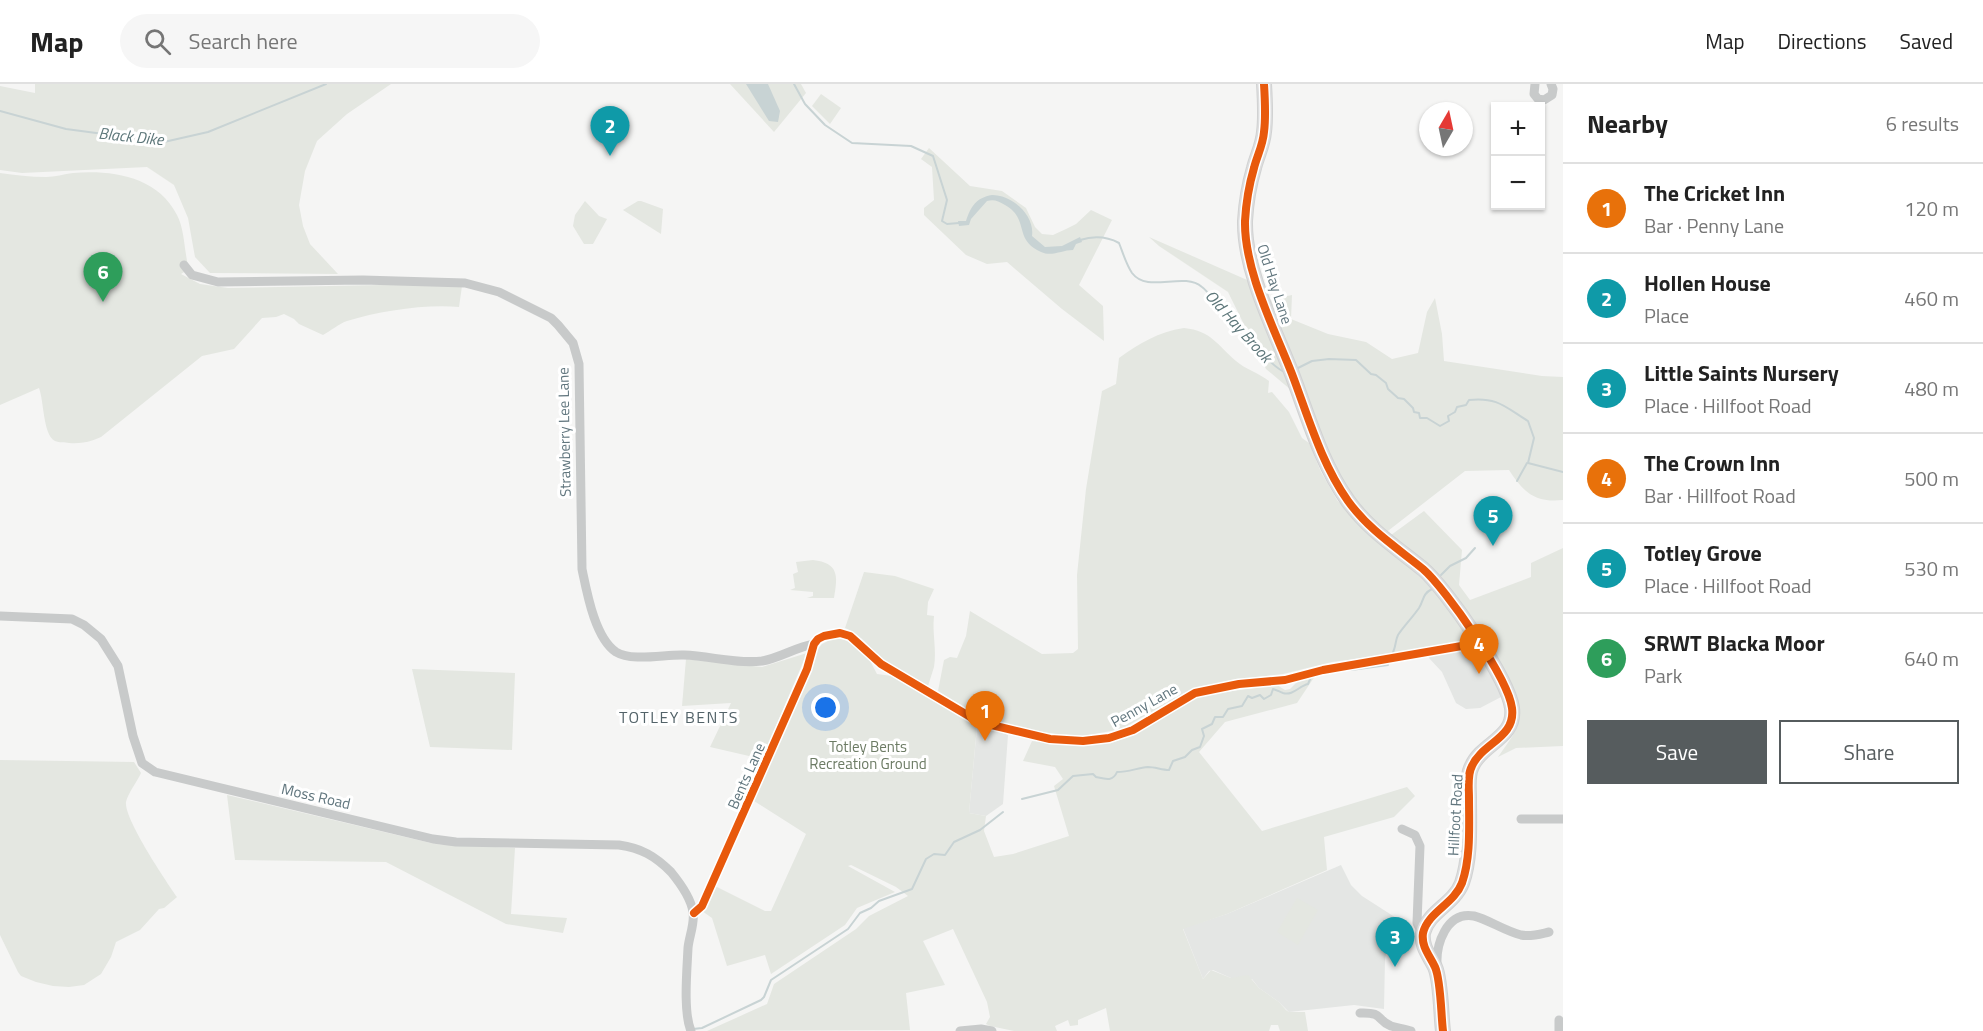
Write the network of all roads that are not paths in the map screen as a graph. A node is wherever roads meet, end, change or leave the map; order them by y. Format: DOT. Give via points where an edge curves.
graph roads {
  1 [pos="1264,84"];
  2 [pos="1535,84"];
  3 [pos="1553,85"];
  4 [pos="184,265"];
  5 [pos="1308,417"];
  6 [pos="0,616"];
  7 [pos="1479,643"];
  8 [pos="814,644"];
  9 [pos="1521,819"];
  10 [pos="1563,819"];
  11 [pos="1402,829"];
  12 [pos="694,913"];
  13 [pos="1549,932"];
  14 [pos="1423,935"];
  15 [pos="1437,970"];
  16 [pos="1360,1013"];
  17 [pos="1560,1020"];
  18 [pos="690,1028"];
  19 [pos="960,1031"];
  20 [pos="992,1031"];
  21 [pos="1412,1031"];
  22 [pos="1443,1031"];
  23 [pos="1559,1031"];
  1 -- 5 [label="street, Old Hay Lane" via="1264,134 1246,211 1246,237 1253,272"];
  2 -- 3 [label="street" via="1534,94 1541,100 1550,98"];
  4 -- 8 [label="street, Strawberry Lee Lane" via="199,278 218,282 465,283 499,292 551,318 573,344 579,364 582,569 599,629 611,648 638,657 685,655 748,662 782,656"];
  5 -- 7 [label="street, Hillfoot Road" via="1347,500 1368,526 1425,571"];
  6 -- 12 [label="street, Moss Road" via="72,619 101,639 118,666 142,763 155,772 433,839 632,847 650,854 676,878"];
  7 -- 8 [label="street, Penny Lane" via="1195,693 1133,730 1083,741 1050,739 979,722 881,664 846,634 833,633"];
  7 -- 14 [label="street, Hillfoot Road" via="1511,704 1511,722 1508,731 1472,765 1467,858 1461,883 1453,898 1429,920"];
  8 -- 12 [label="street, Bents Lane" via="750,801 702,906"];
  9 -- 10 [label="street"];
  11 -- 14 [label="street" via="1415,835 1420,846 1417,923"];
  12 -- 18 [label="street" via="688,948"];
  13 -- 15 [label="street" via="1522,935 1476,917 1465,917 1442,934 1436,955"];
  14 -- 15 [label="street" via="1426,952"];
  15 -- 22 [label="street"];
  16 -- 21 [label="street" via="1380,1016 1391,1026"];
  17 -- 23 [label="street"];
  19 -- 20 [label="street"];
}
